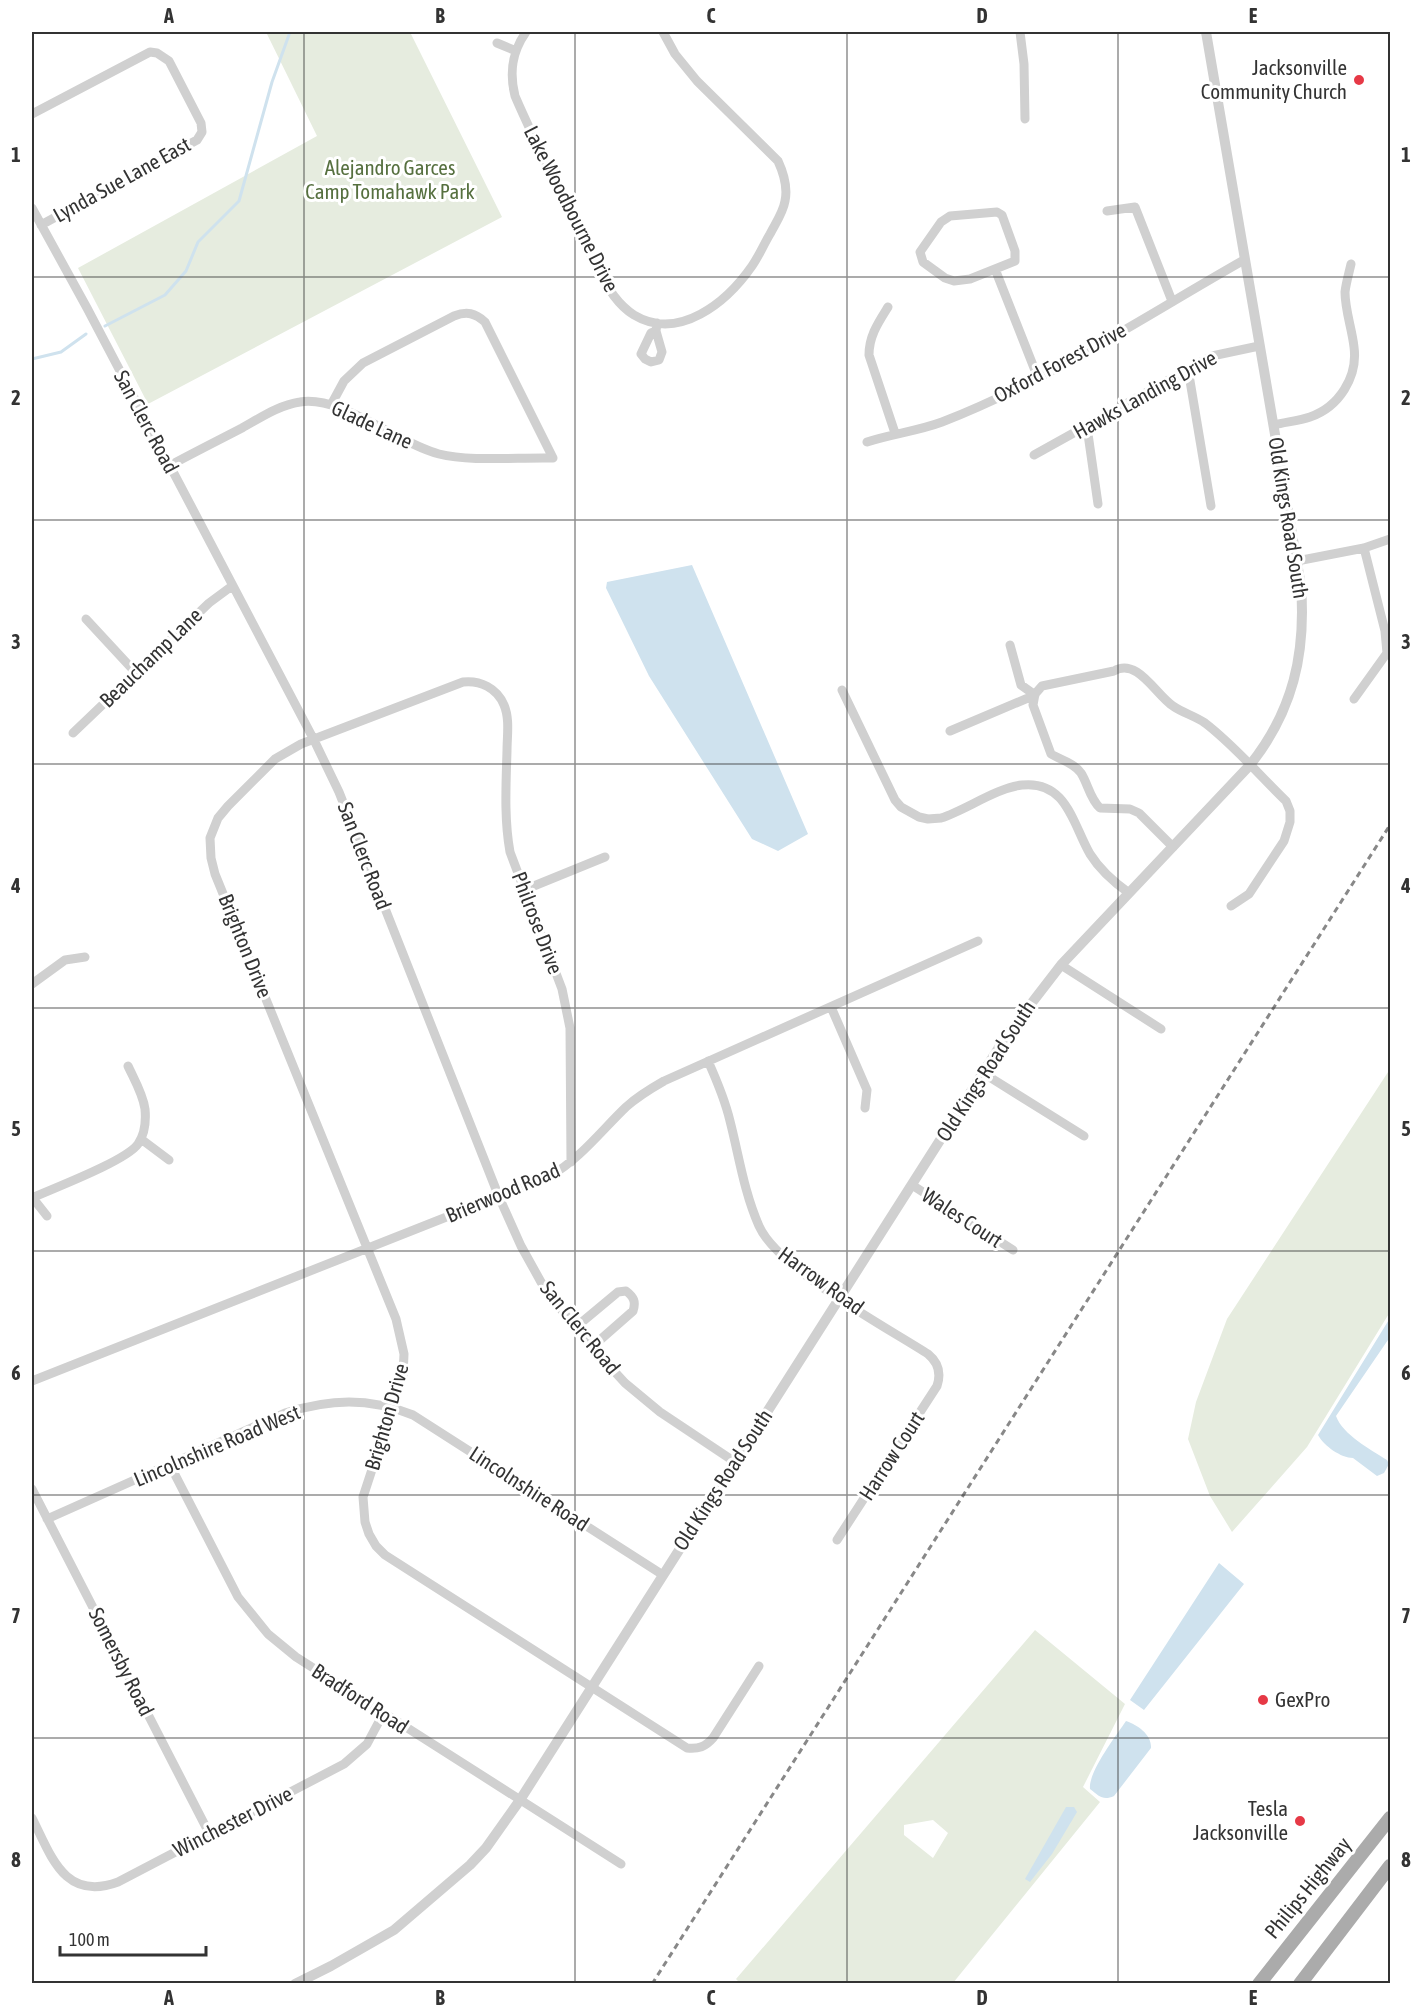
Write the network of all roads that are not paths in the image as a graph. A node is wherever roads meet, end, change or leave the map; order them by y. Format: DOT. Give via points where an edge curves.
graph roads {
  1 [pos="526,32"];
  2 [pos="663,32"];
  3 [pos="1020,32"];
  4 [pos="1206,32"];
  5 [pos="497,43"];
  6 [pos="516,51"];
  7 [pos="32,114"];
  8 [pos="1024,119"];
  9 [pos="32,208"];
  10 [pos="1107,211"];
  11 [pos="41,225"];
  12 [pos="1244,260"];
  13 [pos="1351,264"];
  14 [pos="995,269"];
  15 [pos="1172,301"];
  16 [pos="888,307"];
  17 [pos="1259,346"];
  18 [pos="1188,369"];
  19 [pos="1038,378"];
  20 [pos="331,405"];
  21 [pos="1274,425"];
  22 [pos="1088,427"];
  23 [pos="895,433"];
  24 [pos="867,442"];
  25 [pos="1034,455"];
  26 [pos="169,466"];
  27 [pos="1098,504"];
  28 [pos="1211,506"];
  29 [pos="1390,539"];
  30 [pos="1365,548"];
  31 [pos="1297,561"];
  32 [pos="232,586"];
  33 [pos="86,619"];
  34 [pos="1388,630"];
  35 [pos="1010,645"];
  36 [pos="136,673"];
  37 [pos="492,689"];
  38 [pos="842,690"];
  39 [pos="1035,695"];
  40 [pos="1354,699"];
  41 [pos="950,731"];
  42 [pos="73,733"];
  43 [pos="314,740"];
  44 [pos="1250,765"];
  45 [pos="1173,847"];
  46 [pos="605,857"];
  47 [pos="525,890"];
  48 [pos="1129,893"];
  49 [pos="1231,906"];
  50 [pos="978,941"];
  51 [pos="85,957"];
  52 [pos="1061,965"];
  53 [pos="32,984"];
  54 [pos="831,1007"];
  55 [pos="1161,1029"];
  56 [pos="708,1061"];
  57 [pos="128,1066"];
  58 [pos="983,1073"];
  59 [pos="865,1108"];
  60 [pos="1084,1136"];
  61 [pos="141,1139"];
  62 [pos="169,1160"];
  63 [pos="571,1162"];
  64 [pos="912,1185"];
  65 [pos="32,1197"];
  66 [pos="499,1197"];
  67 [pos="47,1216"];
  68 [pos="368,1248"];
  69 [pos="1013,1250"];
  70 [pos="839,1298"];
  71 [pos="576,1328"];
  72 [pos="592,1347"];
  73 [pos="939,1370"];
  74 [pos="32,1381"];
  75 [pos="393,1407"];
  76 [pos="735,1462"];
  77 [pos="170,1465"];
  78 [pos="32,1489"];
  79 [pos="47,1519"];
  80 [pos="837,1540"];
  81 [pos="663,1575"];
  82 [pos="759,1666"];
  83 [pos="592,1687"];
  84 [pos="383,1713"];
  85 [pos="520,1800"];
  86 [pos="1390,1818"];
  87 [pos="33,1823"];
  88 [pos="210,1835"];
  89 [pos="621,1864"];
  90 [pos="1390,1866"];
  91 [pos="295,1983"];
  92 [pos="1259,1983"];
  93 [pos="1300,1983"];
  1 -- 6 [label="street, Lake Woodbourne Drive"];
  2 -- 6 [label="street, Lake Woodbourne Drive" via="697,81 778,161 786,188 780,214 744,276 697,317 657,327 620,304 609,289 515,96 512,70"];
  3 -- 8 [label="street"];
  4 -- 12 [label="street, Old Kings Road South"];
  5 -- 6 [label="street"];
  7 -- 11 [label="street, Lynda Sue Lane East" via="150,52 168,60 201,123 197,140"];
  9 -- 11 [label="street, San Clerc Road"];
  10 -- 15 [label="street" via="1135,207"];
  11 -- 26 [label="street, San Clerc Road"];
  12 -- 15 [label="street, Oxford Forest Drive"];
  12 -- 17 [label="street, Old Kings Road South"];
  13 -- 21 [label="street" via="1345,292 1354,365 1342,395 1309,418"];
  14 -- 14 [label="street" via="1015,261 1002,214 997,212 950,216 941,222 920,252 923,262 945,278 961,282"];
  14 -- 19 [label="street"];
  15 -- 19 [label="street, Oxford Forest Drive"];
  16 -- 23 [label="street" via="872,333 869,355"];
  17 -- 18 [label="street, Hawks Landing Drive" via="1212,356"];
  17 -- 21 [label="street, Old Kings Road South"];
  18 -- 22 [label="street, Hawks Landing Drive"];
  18 -- 28 [label="street"];
  19 -- 23 [label="street, Oxford Forest Drive" via="939,423"];
  20 -- 20 [label="street, Glade Lane" via="344,381 363,363 465,312 485,322 553,458 441,454"];
  20 -- 26 [label="street, Glade Lane" via="302,402 284,406"];
  21 -- 31 [label="street, Old Kings Road South"];
  22 -- 25 [label="street, Hawks Landing Drive"];
  22 -- 27 [label="street"];
  23 -- 24 [label="street, Oxford Forest Drive"];
  26 -- 32 [label="street, San Clerc Road"];
  29 -- 30 [label="street"];
  30 -- 31 [label="street"];
  30 -- 34 [label="street"];
  31 -- 44 [label="street, Old Kings Road South" via="1303,606 1300,656 1281,715"];
  32 -- 36 [label="street, Beauchamp Lane"];
  32 -- 43 [label="street, San Clerc Road"];
  33 -- 36 [label="street"];
  34 -- 40 [label="street" via="1387,653"];
  35 -- 39 [label="street" via="1021,685"];
  36 -- 42 [label="street, Beauchamp Lane"];
  37 -- 43 [label="street, Brighton Drive" via="473,681 463,682"];
  37 -- 47 [label="street, Philrose Drive" via="507,715 506,830"];
  38 -- 48 [label="street" via="895,800 906,810 919,817 941,818 1010,788 1026,785 1048,789 1067,807 1099,866"];
  39 -- 41 [label="street"];
  39 -- 44 [label="street" via="1042,686 1126,668 1137,671 1173,707 1207,724"];
  39 -- 45 [label="street" via="1034,705 1051,754 1080,772 1096,804 1106,810 1130,809 1138,813"];
  43 -- 66 [label="street, San Clerc Road" via="339,792"];
  43 -- 68 [label="street, Brighton Drive" via="275,759 228,806 210,838 211,858"];
  44 -- 45 [label="street, Old Kings Road South"];
  44 -- 49 [label="street" via="1286,801 1290,822 1284,841 1249,894"];
  45 -- 48 [label="street, Old Kings Road South"];
  46 -- 47 [label="street"];
  47 -- 63 [label="street, Philrose Drive" via="567,1009"];
  48 -- 52 [label="street, Old Kings Road South"];
  50 -- 54 [label="street, Brierwood Road"];
  51 -- 53 [label="street" via="65,960"];
  52 -- 55 [label="street"];
  52 -- 58 [label="street, Old Kings Road South"];
  54 -- 56 [label="street, Brierwood Road"];
  54 -- 59 [label="street" via="867,1090"];
  56 -- 63 [label="street, Brierwood Road" via="647,1090"];
  56 -- 70 [label="street, Harrow Road" via="724,1099 742,1177 759,1227 792,1265"];
  57 -- 61 [label="street" via="144,1102"];
  58 -- 60 [label="street"];
  58 -- 64 [label="street, Old Kings Road South"];
  61 -- 62 [label="street"];
  61 -- 65 [label="street" via="124,1156"];
  63 -- 66 [label="street, Brierwood Road" via="550,1176"];
  64 -- 69 [label="street, Wales Court"];
  64 -- 70 [label="street, Old Kings Road South"];
  65 -- 67 [label="street"];
  66 -- 68 [label="street, Brierwood Road"];
  66 -- 71 [label="street, San Clerc Road" via="542,1282"];
  68 -- 74 [label="street, Brierwood Road"];
  68 -- 75 [label="street, Brighton Drive" via="396,1319 404,1354 403,1375"];
  70 -- 73 [label="street, Harrow Road" via="928,1354"];
  70 -- 76 [label="street, Old Kings Road South"];
  71 -- 72 [label="street, San Clerc Road"];
  71 -- 72 [label="street" via="618,1292 633,1297 633,1311"];
  72 -- 76 [label="street, San Clerc Road" via="625,1383 660,1412"];
  73 -- 80 [label="street, Harrow Court" via="937,1386"];
  75 -- 77 [label="street, Lincolnshire Road West" via="334,1402 303,1408"];
  75 -- 81 [label="street, Lincolnshire Road" via="413,1415"];
  75 -- 83 [label="street, Brighton Drive" via="363,1497 365,1522 376,1546"];
  76 -- 81 [label="street, Old Kings Road South"];
  77 -- 79 [label="street, Lincolnshire Road West"];
  77 -- 84 [label="street, Bradford Road" via="252,1617 296,1657"];
  78 -- 79 [label="street, Somersby Road"];
  79 -- 88 [label="street, Somersby Road"];
  81 -- 83 [label="street, Old Kings Road South"];
  82 -- 83 [label="street, Brighton Drive" via="713,1738 697,1749 687,1748"];
  83 -- 85 [label="street, Old Kings Road South"];
  84 -- 85 [label="street, Bradford Road"];
  84 -- 88 [label="street, Winchester Drive" via="367,1744 344,1764"];
  85 -- 89 [label="street, Bradford Road"];
  85 -- 91 [label="street, Old Kings Road South" via="470,1865 394,1930"];
  86 -- 92 [label="main road, Philips Highway"];
  87 -- 88 [label="street, Winchester Drive" via="63,1873 90,1887 118,1882"];
  90 -- 93 [label="main road"];
}
